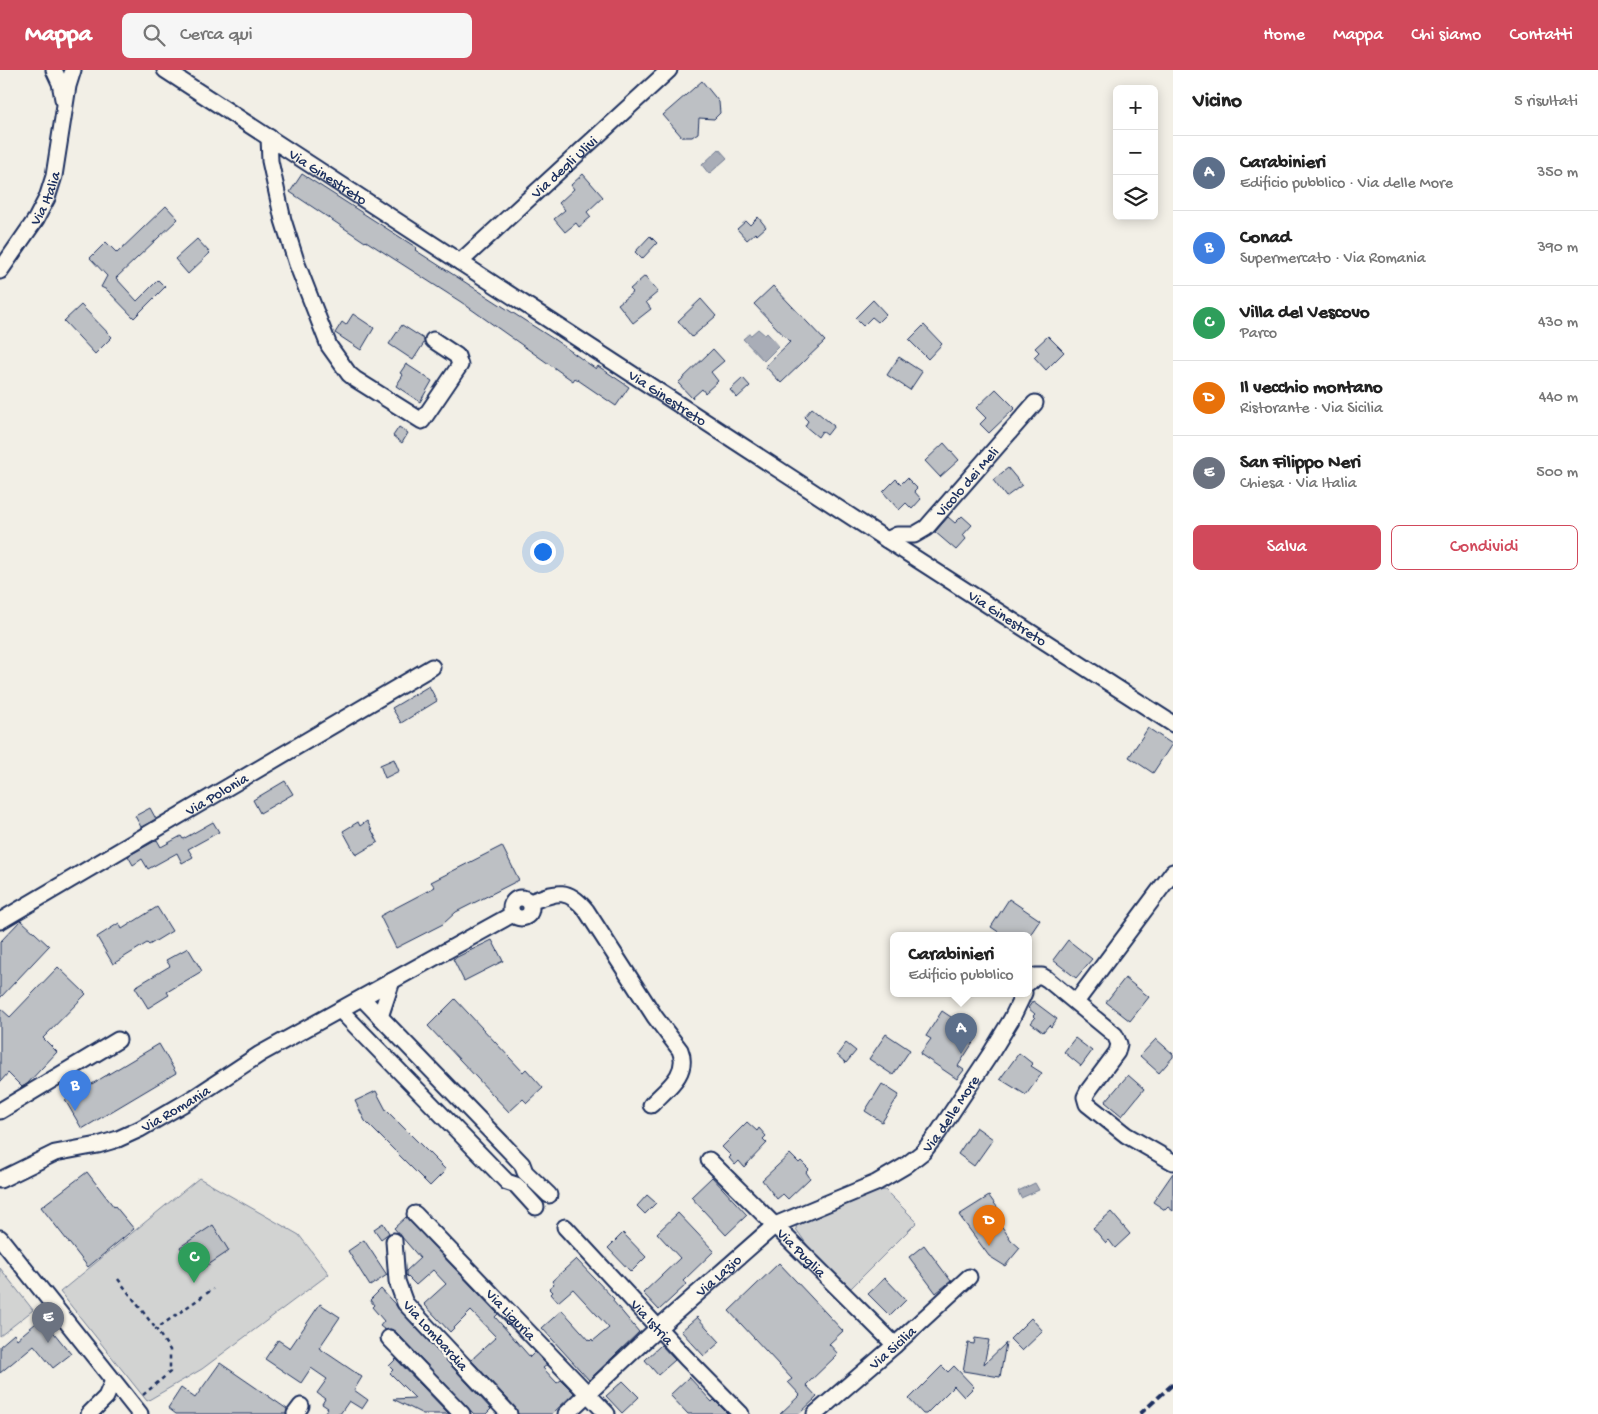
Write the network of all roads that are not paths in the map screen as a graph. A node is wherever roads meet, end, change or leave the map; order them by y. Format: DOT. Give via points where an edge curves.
graph roads {
  1 [pos="54,70"];
  2 [pos="73,70"];
  3 [pos="164,70"];
  4 [pos="669,70"];
  5 [pos="64,115"];
  6 [pos="269,137"];
  7 [pos="460,262"];
  8 [pos="0,271"];
  9 [pos="433,340"];
  10 [pos="1035,403"];
  11 [pos="887,540"];
  12 [pos="432,667"];
  13 [pos="1173,724"];
  14 [pos="1173,872"];
  15 [pos="0,921"];
  16 [pos="1032,979"];
  17 [pos="392,981"];
  18 [pos="1022,997"];
  19 [pos="362,998"];
  20 [pos="1076,1002"];
  21 [pos="340,1010"];
  22 [pos="380,1017"];
  23 [pos="118,1040"];
  24 [pos="651,1105"];
  25 [pos="0,1111"];
  26 [pos="709,1160"];
  27 [pos="1173,1162"];
  28 [pos="895,1173"];
  29 [pos="0,1180"];
  30 [pos="549,1195"];
  31 [pos="536,1207"];
  32 [pos="415,1214"];
  33 [pos="776,1225"];
  34 [pos="565,1227"];
  35 [pos="0,1238"];
  36 [pos="394,1241"];
  37 [pos="969,1277"];
  38 [pos="658,1328"];
  39 [pos="389,1338"];
  40 [pos="895,1345"];
  41 [pos="113,1381"];
  42 [pos="587,1393"];
  43 [pos="136,1409"];
  44 [pos="502,1412"];
  45 [pos="89,1414"];
  46 [pos="462,1414"];
  47 [pos="566,1414"];
  48 [pos="607,1414"];
  49 [pos="742,1414"];
  50 [pos="815,1414"];
  1 -- 5 [label="street, Via Italia"];
  2 -- 5 [label="street, Via Italia"];
  3 -- 6 [label="street, Via Ginestreto"];
  4 -- 7 [label="street, Via degli Ulivi"];
  5 -- 8 [label="street, Via Italia" via="48,198"];
  6 -- 7 [label="street, Via Ginestreto"];
  6 -- 9 [label="street" via="278,200 296,264 330,346 349,374 422,421 460,365 457,356"];
  7 -- 11 [label="street, Via Ginestreto"];
  10 -- 11 [label="street, Vicolo dei Meli" via="926,528 914,535 897,535"];
  11 -- 13 [label="street, Via Ginestreto"];
  12 -- 15 [label="street, Via Polonia"];
  14 -- 20 [label="street"];
  16 -- 20 [label="street" via="1035,976 1045,977"];
  17 -- 19 [label="street, Via Romania"];
  17 -- 22 [label="street"];
  17 -- 24 [label="street, Via Romania" via="513,914 511,904 516,899 522,897 530,902 554,894 571,896 586,910 683,1056 681,1070 673,1083"];
  18 -- 28 [label="street, Via delle More" via="998,1042 938,1133 923,1152"];
  19 -- 21 [label="street, Via Romania"];
  19 -- 22 [label="street"];
  20 -- 27 [label="street" via="1115,1035 1119,1044 1114,1057 1086,1094 1086,1104 1126,1135"];
  21 -- 29 [label="street, Via Romania" via="260,1054 140,1129 98,1145 55,1153"];
  21 -- 31 [label="street" via="506,1182 516,1186"];
  22 -- 30 [label="street"];
  23 -- 25 [label="street"];
  26 -- 33 [label="street, Via Puglia"];
  28 -- 33 [label="street, Via Lazio"];
  32 -- 42 [label="street, Via Liguria"];
  33 -- 38 [label="street, Via Lazio"];
  33 -- 40 [label="street, Via Puglia"];
  34 -- 38 [label="street, Via Istria"];
  35 -- 41 [label="street"];
  36 -- 44 [label="street, Via Lombardia" via="398,1285 407,1306"];
  37 -- 40 [label="street, Via Sicilia"];
  38 -- 42 [label="street, Via Lazio"];
  38 -- 49 [label="street, Via Istria"];
  39 -- 46 [label="street"];
  40 -- 50 [label="street, Via Sicilia"];
  41 -- 43 [label="street"];
  41 -- 45 [label="street" via="106,1397"];
  42 -- 47 [label="street, Via Lazio"];
  42 -- 48 [label="street, Via Liguria"];
}
